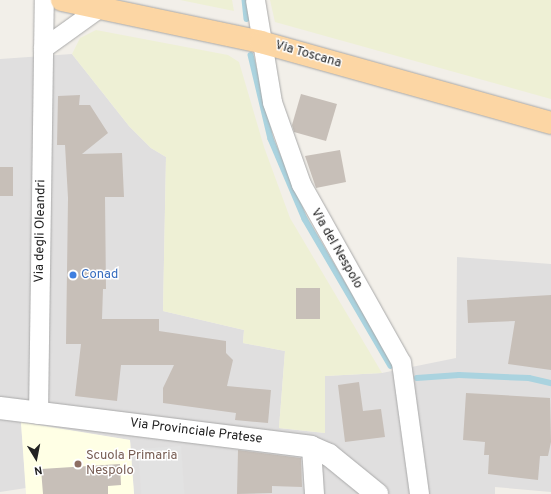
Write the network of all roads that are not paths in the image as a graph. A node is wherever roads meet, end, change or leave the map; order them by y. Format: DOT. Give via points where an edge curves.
graph roads {
  1 [pos="44,0"];
  2 [pos="62,0"];
  3 [pos="256,0"];
  4 [pos="100,7"];
  5 [pos="261,42"];
  6 [pos="43,48"];
  7 [pos="551,123"];
  8 [pos="0,408"];
  9 [pos="38,414"];
  10 [pos="311,447"];
  11 [pos="314,494"];
  12 [pos="377,494"];
  13 [pos="418,494"];
  1 -- 6 [label="street, Via degli Oleandri"];
  2 -- 4 [label="main road, Via Toscana"];
  3 -- 5 [label="street, Via del Nespolo"];
  4 -- 5 [label="main road, Via Toscana"];
  4 -- 6 [label="street"];
  5 -- 7 [label="main road, Via Toscana"];
  5 -- 13 [label="street, Via del Nespolo" via="272,102 301,184 401,362"];
  6 -- 9 [label="street, Via degli Oleandri"];
  8 -- 9 [label="street, Via Provinciale Pratese"];
  9 -- 10 [label="street, Via Provinciale Pratese"];
  10 -- 11 [label="street"];
  10 -- 12 [label="street, Via Provinciale Pratese" via="335,459"];
}
